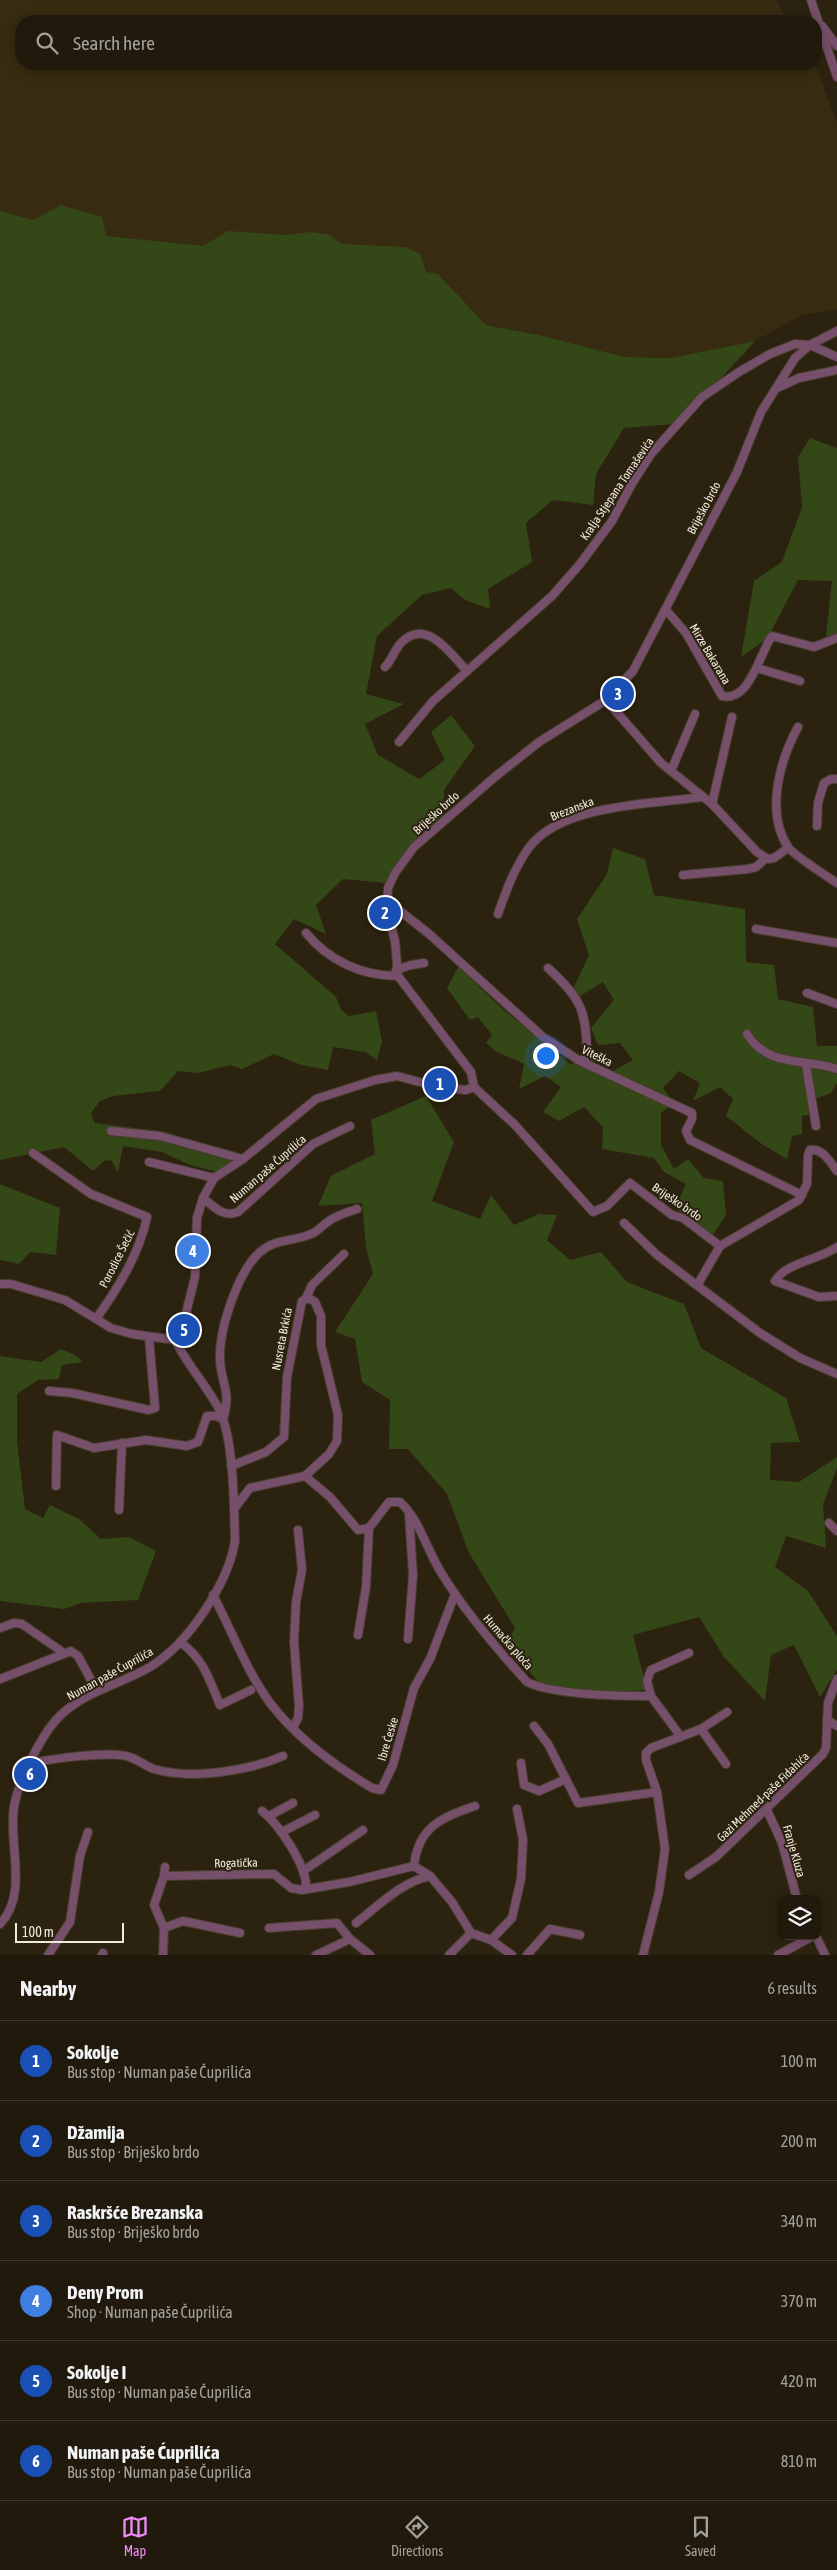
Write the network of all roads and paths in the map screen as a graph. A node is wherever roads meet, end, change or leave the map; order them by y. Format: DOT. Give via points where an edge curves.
graph roads {
  1 [pos="811,0"];
  2 [pos="816,15"];
  3 [pos="822,25"];
  4 [pos="822,32"];
  5 [pos="837,46"];
  6 [pos="837,77"];
  7 [pos="837,330"];
  8 [pos="810,345"];
  9 [pos="837,357"];
  10 [pos="837,370"];
  11 [pos="779,387"];
  12 [pos="666,610"];
  13 [pos="837,638"];
  14 [pos="386,667"];
  15 [pos="757,668"];
  16 [pos="467,670"];
  17 [pos="800,681"];
  18 [pos="606,700"];
  19 [pos="695,714"];
  20 [pos="732,717"];
  21 [pos="798,727"];
  22 [pos="399,742"];
  23 [pos="671,771"];
  24 [pos="837,780"];
  25 [pos="702,797"];
  26 [pos="712,804"];
  27 [pos="817,826"];
  28 [pos="788,848"];
  29 [pos="766,858"];
  30 [pos="682,875"];
  31 [pos="837,883"];
  32 [pos="386,900"];
  33 [pos="498,914"];
  34 [pos="756,929"];
  35 [pos="306,933"];
  36 [pos="837,943"];
  37 [pos="424,963"];
  38 [pos="548,968"];
  39 [pos="397,973"];
  40 [pos="807,993"];
  41 [pos="837,1004"];
  42 [pos="747,1034"];
  43 [pos="578,1060"];
  44 [pos="806,1065"];
  45 [pos="837,1070"];
  46 [pos="474,1087"];
  47 [pos="350,1126"];
  48 [pos="816,1126"];
  49 [pos="111,1131"];
  50 [pos="33,1153"];
  51 [pos="243,1159"];
  52 [pos="149,1162"];
  53 [pos="837,1171"];
  54 [pos="214,1178"];
  55 [pos="802,1194"];
  56 [pos="203,1198"];
  57 [pos="357,1209"];
  58 [pos="624,1224"];
  59 [pos="720,1246"];
  60 [pos="837,1247"];
  61 [pos="344,1254"];
  62 [pos="0,1284"];
  63 [pos="698,1284"];
  64 [pos="837,1296"];
  65 [pos="306,1298"];
  66 [pos="96,1320"];
  67 [pos="150,1337"];
  68 [pos="175,1340"];
  69 [pos="837,1374"];
  70 [pos="49,1391"];
  71 [pos="223,1419"];
  72 [pos="122,1444"];
  73 [pos="231,1466"];
  74 [pos="305,1476"];
  75 [pos="56,1486"];
  76 [pos="119,1510"];
  77 [pos="234,1510"];
  78 [pos="409,1510"];
  79 [pos="829,1523"];
  80 [pos="369,1528"];
  81 [pos="298,1530"];
  82 [pos="837,1531"];
  83 [pos="455,1594"];
  84 [pos="212,1595"];
  85 [pos="0,1628"];
  86 [pos="358,1635"];
  87 [pos="408,1639"];
  88 [pos="180,1642"];
  89 [pos="64,1653"];
  90 [pos="690,1653"];
  91 [pos="0,1679"];
  92 [pos="837,1679"];
  93 [pos="251,1690"];
  94 [pos="97,1691"];
  95 [pos="651,1696"];
  96 [pos="726,1712"];
  97 [pos="827,1720"];
  98 [pos="534,1726"];
  99 [pos="837,1726"];
  100 [pos="293,1727"];
  101 [pos="701,1729"];
  102 [pos="681,1738"];
  103 [pos="282,1756"];
  104 [pos="30,1763"];
  105 [pos="521,1763"];
  106 [pos="726,1764"];
  107 [pos="566,1779"];
  108 [pos="657,1792"];
  109 [pos="293,1803"];
  110 [pos="476,1806"];
  111 [pos="517,1809"];
  112 [pos="262,1810"];
  113 [pos="767,1810"];
  114 [pos="315,1815"];
  115 [pos="269,1816"];
  116 [pos="363,1830"];
  117 [pos="88,1832"];
  118 [pos="282,1832"];
  119 [pos="414,1866"];
  120 [pos="165,1867"];
  121 [pos="303,1871"];
  122 [pos="689,1875"];
  123 [pos="164,1876"];
  124 [pos="430,1876"];
  125 [pos="302,1890"];
  126 [pos="796,1895"];
  127 [pos="1,1920"];
  128 [pos="356,1923"];
  129 [pos="164,1928"];
  130 [pos="269,1928"];
  131 [pos="471,1933"];
  132 [pos="240,1934"];
  133 [pos="580,1935"];
  134 [pos="350,1939"];
  135 [pos="491,1940"];
  136 [pos="806,1940"];
  137 [pos="816,1940"];
  138 [pos="48,1955"];
  139 [pos="163,1955"];
  140 [pos="316,1955"];
  141 [pos="370,1955"];
  142 [pos="449,1955"];
  143 [pos="512,1955"];
  144 [pos="526,1955"];
  145 [pos="643,1955"];
  146 [pos="778,1955"];
  147 [pos="825,1955"];
  1 -- 2 [label="street"];
  3 -- 5 [label="street"];
  4 -- 6 [label="street"];
  7 -- 8 [label="street"];
  8 -- 9 [label="street"];
  8 -- 11 [label="street, Briješko brdo" via="794,358"];
  8 -- 16 [label="street, Kralja Stjepana Tomaševića" via="795,344 770,354 702,397 652,454 612,521 580,564 552,596"];
  10 -- 11 [label="street" via="799,378"];
  11 -- 12 [label="street, Briješko brdo" via="761,412 737,472"];
  12 -- 15 [label="street, Mirze Bakarana" via="686,633 722,696 729,697 743,690"];
  12 -- 18 [label="street, Briješko brdo" via="633,671"];
  13 -- 15 [label="street, Mirze Bakarana" via="814,647 772,636"];
  14 -- 16 [label="street" via="405,639 421,632 437,640"];
  15 -- 17 [label="street"];
  16 -- 22 [label="street, Kralja Stjepana Tomaševića" via="433,701"];
  18 -- 23 [label="street" via="639,741"];
  18 -- 32 [label="street, Briješko brdo" via="539,742 414,847 394,872"];
  19 -- 23 [label="street"];
  20 -- 26 [label="street"];
  21 -- 28 [label="street" via="785,750 776,802 778,826"];
  23 -- 25 [label="street"];
  24 -- 27 [label="street" via="824,783 818,803"];
  25 -- 26 [label="street"];
  25 -- 33 [label="street, Brezanska" via="611,808 559,824 528,847 511,877"];
  26 -- 29 [label="street"];
  28 -- 29 [label="street" via="774,858"];
  28 -- 31 [label="street"];
  29 -- 30 [label="street" via="748,869"];
  32 -- 39 [label="street, Briješko brdo" via="395,941"];
  32 -- 43 [label="street, Viteška" via="435,939 542,1037"];
  34 -- 36 [label="street"];
  35 -- 39 [label="street" via="315,944 344,964 383,976"];
  37 -- 39 [label="street" via="411,965"];
  38 -- 43 [label="street" via="580,1002 585,1015 587,1054 584,1060"];
  39 -- 46 [label="street, Briješko brdo" via="471,1072"];
  40 -- 41 [label="street"];
  42 -- 44 [label="street" via="758,1048 770,1055"];
  43 -- 55 [label="street, Viteška" via="692,1113 686,1131 690,1140"];
  44 -- 45 [label="street"];
  44 -- 48 [label="street"];
  46 -- 51 [label="street, Numan paše Čuprilića" via="466,1090 438,1087 397,1076 375,1080 316,1099"];
  46 -- 59 [label="street, Briješko brdo" via="515,1125 593,1212 607,1206 630,1182 672,1215 683,1218"];
  47 -- 56 [label="street, Numan paše Čuprilića" via="313,1144 238,1212 224,1214"];
  49 -- 51 [label="street, Numan paše Čuprilića" via="160,1136"];
  50 -- 66 [label="street, Porodice Šečić" via="90,1194 147,1217 144,1234 132,1260"];
  51 -- 54 [label="street, Numan paše Čuprilića"];
  52 -- 54 [label="street"];
  53 -- 55 [label="street" via="823,1153 810,1150 807,1184"];
  54 -- 56 [label="street, Numan paše Čuprilića"];
  55 -- 59 [label="street" via="792,1205"];
  56 -- 68 [label="street, Numan paše Čuprilića" via="197,1218 195,1277 184,1321"];
  57 -- 71 [label="street, Numan paše Čuprilića" via="329,1220 308,1236 268,1246 246,1269 233,1294 220,1359 228,1402"];
  58 -- 63 [label="street" via="657,1255"];
  59 -- 63 [label="street"];
  60 -- 64 [label="street" via="798,1264 775,1281 819,1298"];
  61 -- 65 [label="street" via="312,1285"];
  62 -- 66 [label="street" via="11,1284 65,1300"];
  63 -- 69 [label="street" via="760,1333 800,1358"];
  65 -- 73 [label="street, Nusreta Brkića" via="301,1303 290,1351 284,1437 266,1452"];
  65 -- 74 [label="street, Nusreta Brkića" via="315,1302 321,1316 321,1345 338,1415 337,1441 329,1454"];
  66 -- 67 [label="street" via="111,1328"];
  67 -- 68 [label="street"];
  67 -- 70 [label="street" via="155,1408"];
  68 -- 71 [label="street, Numan paše Čuprilića"];
  71 -- 72 [label="street" via="207,1416 201,1438 192,1446 146,1440"];
  71 -- 73 [label="street, Numan paše Čuprilića"];
  72 -- 75 [label="street" via="87,1447 57,1435"];
  72 -- 76 [label="street"];
  73 -- 77 [label="street, Numan paše Čuprilića"];
  74 -- 77 [label="street" via="250,1488"];
  74 -- 80 [label="street" via="330,1497 358,1530"];
  77 -- 84 [label="street, Numan paše Čuprilića" via="232,1555"];
  78 -- 80 [label="street" via="400,1502 389,1502"];
  78 -- 83 [label="street, Humačka ploča" via="440,1572"];
  78 -- 87 [label="street" via="413,1575"];
  79 -- 82 [label="street"];
  80 -- 86 [label="street" via="366,1587"];
  81 -- 100 [label="street" via="302,1570 294,1642 299,1706"];
  83 -- 95 [label="street, Humačka ploča" via="527,1682 574,1691"];
  83 -- 100 [label="street, Ibre Ćeske" via="430,1659 414,1688 393,1765 381,1790 372,1788 324,1758"];
  84 -- 88 [label="street, Numan paše Čuprilića" via="202,1615"];
  84 -- 100 [label="street, Ibre Ćeske" via="262,1691"];
  85 -- 89 [label="street" via="22,1624"];
  88 -- 93 [label="street" via="194,1652 205,1669 220,1706"];
  88 -- 94 [label="street, Numan paše Čuprilića" via="150,1667"];
  89 -- 91 [label="street"];
  89 -- 94 [label="street" via="71,1651 78,1656"];
  90 -- 95 [label="street" via="651,1670 647,1681"];
  92 -- 97 [label="street, Gazi Mehmed-paše Fidahića" via="830,1696"];
  94 -- 104 [label="street, Numan paše Čuprilića" via="55,1721"];
  95 -- 102 [label="street"];
  96 -- 101 [label="street"];
  97 -- 99 [label="street"];
  97 -- 113 [label="street, Gazi Mehmed-paše Fidahića" via="823,1754"];
  98 -- 107 [label="street" via="548,1744"];
  101 -- 102 [label="street"];
  101 -- 106 [label="street"];
  102 -- 108 [label="street" via="646,1752"];
  103 -- 104 [label="street" via="263,1765 214,1773 155,1769 126,1756 84,1756"];
  104 -- 127 [label="street, Numan paše Čuprilića" via="14,1806 15,1889 12,1908"];
  105 -- 107 [label="street" via="524,1785 539,1791"];
  107 -- 108 [label="street" via="576,1801 581,1804"];
  108 -- 145 [label="street" via="664,1833 664,1867"];
  109 -- 115 [label="street"];
  110 -- 119 [label="street" via="444,1816 416,1847"];
  111 -- 135 [label="street" via="523,1840 521,1879 512,1918"];
  112 -- 115 [label="street"];
  113 -- 122 [label="street, Gazi Mehmed-paše Fidahića" via="716,1857"];
  113 -- 126 [label="street, Franje Kluza" via="782,1843"];
  114 -- 118 [label="street"];
  115 -- 118 [label="street"];
  116 -- 121 [label="street"];
  117 -- 138 [label="street" via="80,1856 70,1922"];
  118 -- 121 [label="street"];
  119 -- 124 [label="street"];
  119 -- 125 [label="street"];
  120 -- 123 [label="street"];
  121 -- 125 [label="street" via="306,1886"];
  123 -- 125 [label="street, Rogatička" via="274,1874 291,1888"];
  123 -- 129 [label="street" via="154,1904"];
  124 -- 128 [label="street" via="419,1878"];
  124 -- 131 [label="street" via="452,1902"];
  129 -- 132 [label="street" via="183,1922"];
  129 -- 139 [label="street"];
  130 -- 134 [label="street" via="337,1923"];
  131 -- 135 [label="street"];
  131 -- 142 [label="street"];
  133 -- 144 [label="street" via="550,1929"];
  134 -- 140 [label="street"];
  134 -- 141 [label="street"];
  135 -- 143 [label="street"];
  136 -- 146 [label="street"];
  137 -- 147 [label="street"];
}
